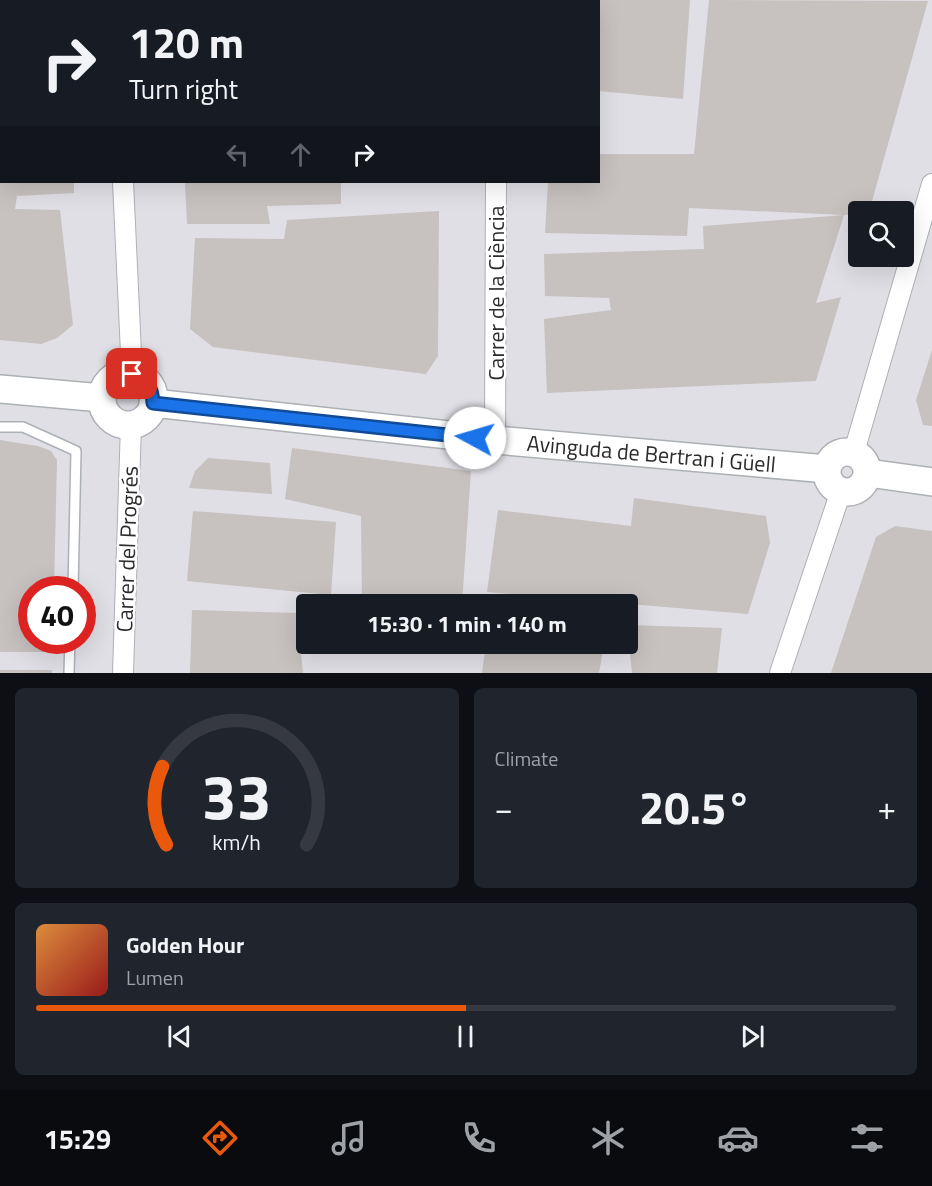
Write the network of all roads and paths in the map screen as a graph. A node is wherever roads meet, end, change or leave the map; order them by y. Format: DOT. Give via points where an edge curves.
graph roads {
  1 [pos="123,183"];
  2 [pos="496,183"];
  3 [pos="932,184"];
  4 [pos="132,374"];
  5 [pos="0,389"];
  6 [pos="102,398"];
  7 [pos="153,403"];
  8 [pos="131,425"];
  9 [pos="0,427"];
  10 [pos="495,440"];
  11 [pos="861,463"];
  12 [pos="834,480"];
  13 [pos="932,482"];
  14 [pos="74,576"];
  15 [pos="70,654"];
  16 [pos="69,673"];
  17 [pos="123,673"];
  18 [pos="780,673"];
  1 -- 4 [label="street"];
  2 -- 10 [label="street, Carrer de la Ciència"];
  3 -- 11 [label="street"];
  4 -- 6 [label="street" via="112,379"];
  4 -- 7 [label="street" via="146,381"];
  5 -- 6 [label="street"];
  6 -- 8 [label="street" via="110,418"];
  7 -- 8 [label="street" via="147,417"];
  7 -- 10 [label="street, Avinguda de Bertran i Güell"];
  8 -- 17 [label="street, Carrer del Progrés"];
  9 -- 14 [label="lane" via="23,427 76,451"];
  10 -- 12 [label="street, Avinguda de Bertran i Güell"];
  11 -- 12 [label="street" via="837,455"];
  11 -- 12 [label="street" via="859,489 850,492"];
  11 -- 13 [label="street"];
  12 -- 18 [label="street"];
  15 -- 16 [label="lane"];
}
